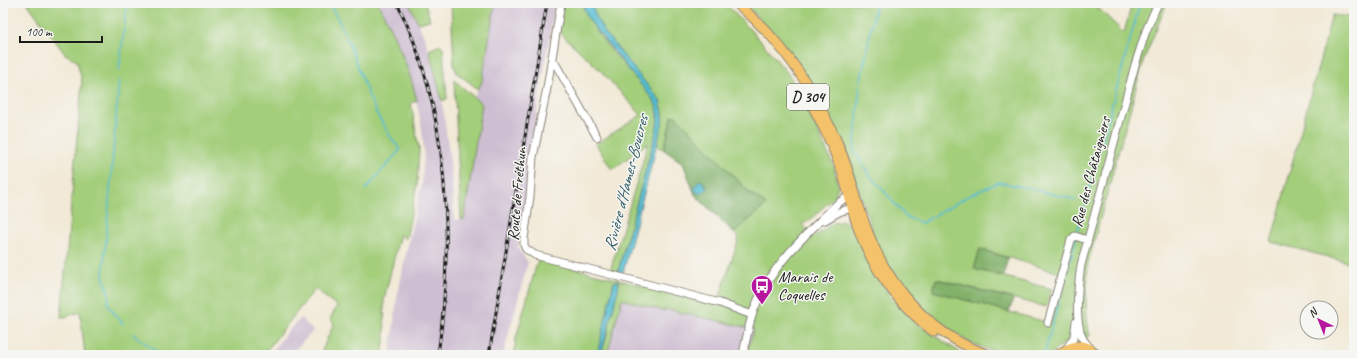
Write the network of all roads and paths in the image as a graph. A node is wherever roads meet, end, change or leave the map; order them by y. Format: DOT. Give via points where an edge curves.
graph roads {
  1 [pos="561,3"];
  2 [pos="736,3"];
  3 [pos="1158,3"];
  4 [pos="551,62"];
  5 [pos="597,137"];
  6 [pos="853,195"];
  7 [pos="856,206"];
  8 [pos="807,234"];
  9 [pos="1081,238"];
  10 [pos="1077,310"];
  11 [pos="752,315"];
  12 [pos="1048,323"];
  13 [pos="1094,352"];
  14 [pos="1061,353"];
  15 [pos="743,355"];
  16 [pos="974,355"];
  17 [pos="990,355"];
  1 -- 4 [label="street, Route de Fréthun"];
  2 -- 6 [label="main road, D 304" via="760,24 812,92 839,144 850,173"];
  3 -- 9 [label="street, Rue des Châtaigniers" via="1139,52"];
  4 -- 5 [label="street" via="555,63"];
  4 -- 11 [label="street, Route de Fréthun" via="533,157 524,240 526,249 537,255 720,303"];
  6 -- 7 [label="main road, D 304"];
  6 -- 8 [label="street" via="836,204"];
  7 -- 8 [label="street" via="829,217"];
  7 -- 16 [label="main road, D 304" via="863,240 874,264 900,301 934,332"];
  7 -- 17 [label="main road, D 304" via="879,258 908,300 945,333 967,346"];
  8 -- 11 [label="street" via="790,250 775,270"];
  9 -- 10 [label="street, Rue des Châtaigniers"];
  9 -- 12 [label="street" via="1071,240"];
  10 -- 13 [label="street, Rue des Châtaigniers" via="1081,336"];
  10 -- 14 [label="street" via="1074,336"];
  11 -- 15 [label="street"];
  13 -- 14 [label="main road" via="1081,346 1072,346"];
}
